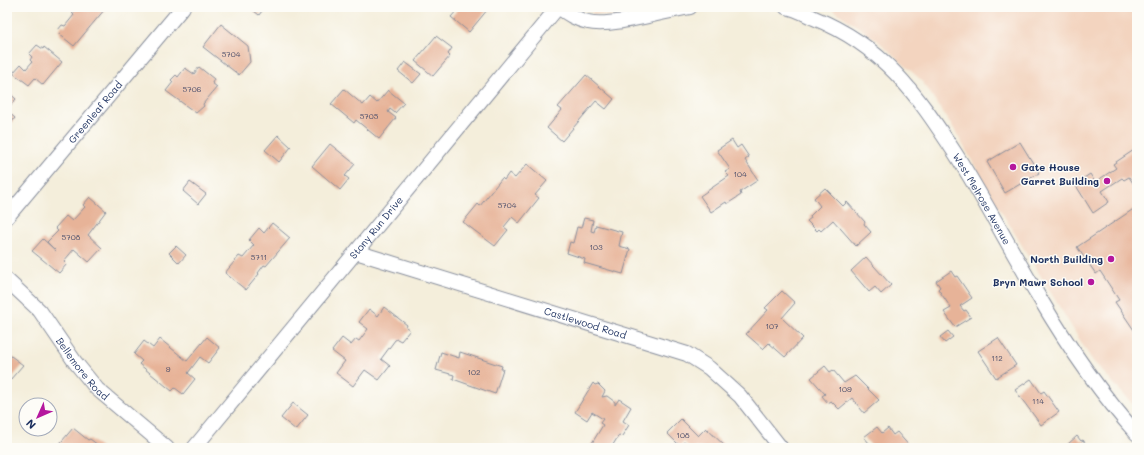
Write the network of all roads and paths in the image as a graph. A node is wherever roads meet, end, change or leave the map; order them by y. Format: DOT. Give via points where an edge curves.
graph roads {
  1 [pos="183,7"];
  2 [pos="558,7"];
  3 [pos="690,7"];
  4 [pos="786,7"];
  5 [pos="7,217"];
  6 [pos="356,252"];
  7 [pos="7,280"];
  8 [pos="1137,434"];
  9 [pos="167,448"];
  10 [pos="194,448"];
  11 [pos="781,448"];
  1 -- 5 [label="street, Greenleaf Road"];
  2 -- 3 [label="street" via="573,17 590,23 621,21"];
  2 -- 6 [label="street, Stony Run Drive"];
  4 -- 8 [label="street, West Melrose Avenue" via="836,27 858,40 910,88 980,192 1039,298 1088,376"];
  6 -- 10 [label="street, Stony Run Drive"];
  6 -- 11 [label="street, Castlewood Road" via="687,354 709,368 740,396"];
  7 -- 9 [label="street, Bellemore Road" via="40,311 75,362 98,389"];
}
